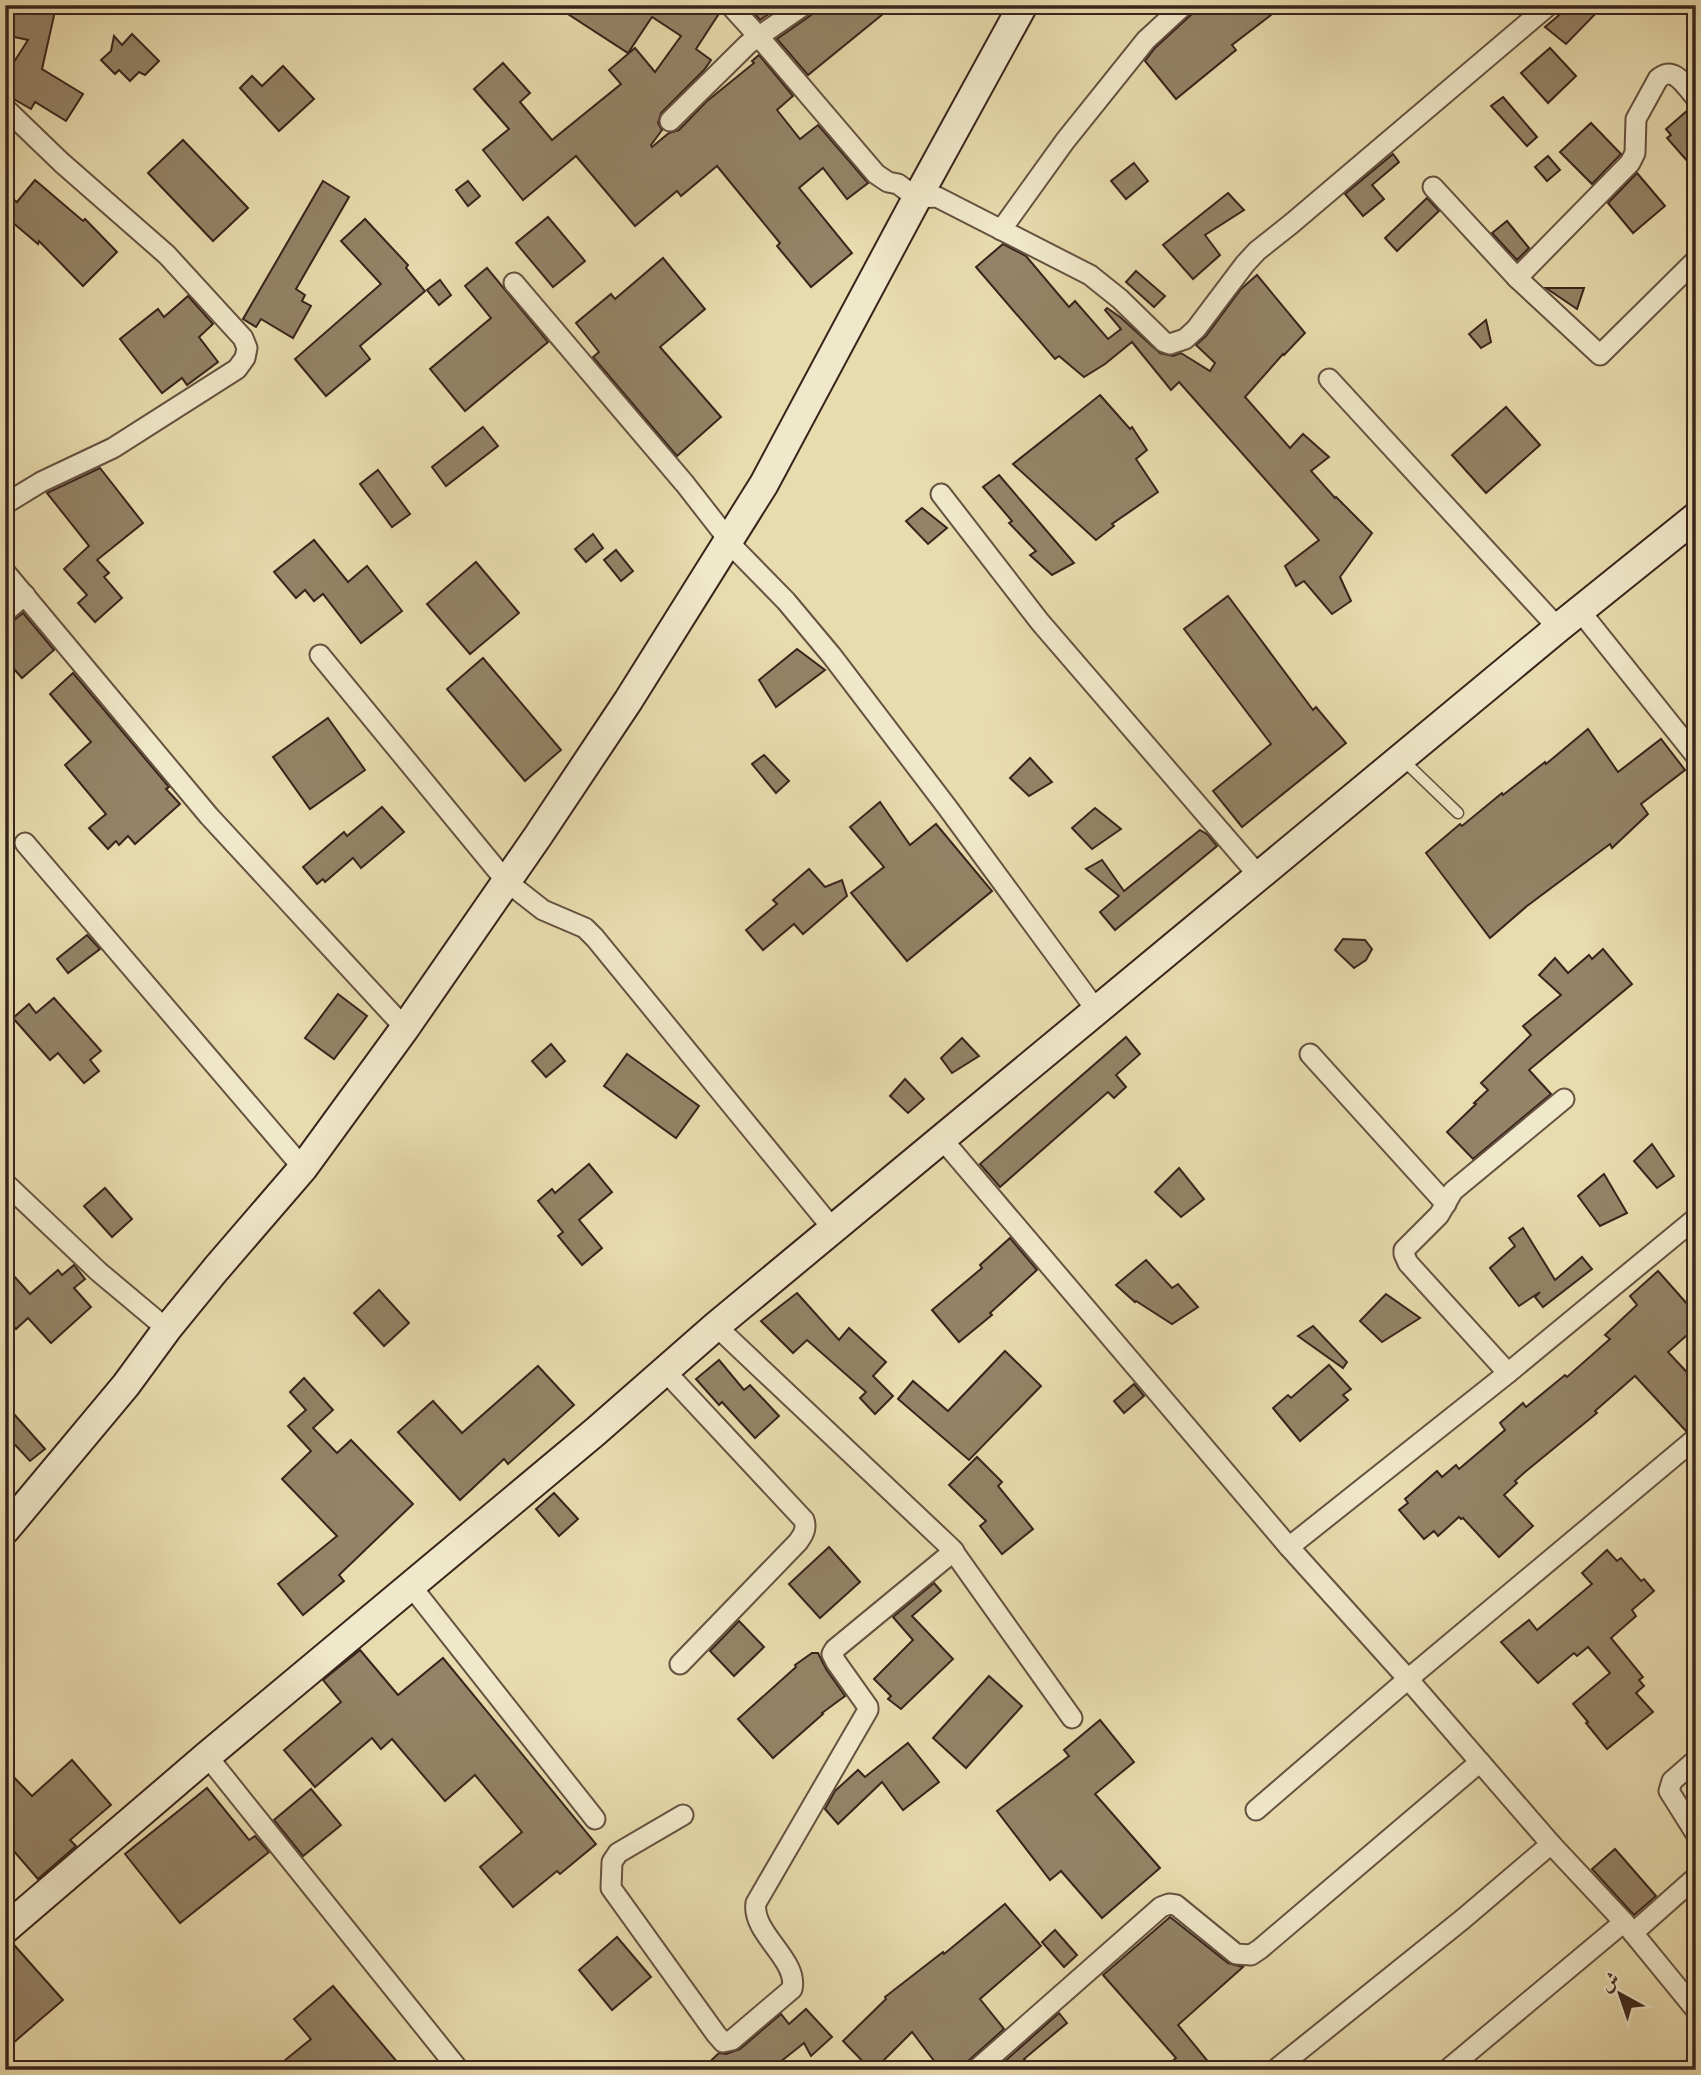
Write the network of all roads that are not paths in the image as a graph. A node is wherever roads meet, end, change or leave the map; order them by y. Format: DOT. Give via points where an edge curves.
graph roads {
  1 [pos="730,5"];
  2 [pos="804,5"];
  3 [pos="1023,5"];
  4 [pos="1184,5"];
  5 [pos="1549,5"];
  6 [pos="759,37"];
  7 [pos="1696,98"];
  8 [pos="5,108"];
  9 [pos="670,121"];
  10 [pos="1433,187"];
  11 [pos="917,198"];
  12 [pos="1001,230"];
  13 [pos="1696,260"];
  14 [pos="1517,278"];
  15 [pos="514,283"];
  16 [pos="1329,379"];
  17 [pos="942,494"];
  18 [pos="5,504"];
  19 [pos="1696,517"];
  20 [pos="727,540"];
  21 [pos="5,572"];
  22 [pos="25,596"];
  23 [pos="5,612"];
  24 [pos="1569,619"];
  25 [pos="320,655"];
  26 [pos="1696,756"];
  27 [pos="1401,758"];
  28 [pos="1458,813"];
  29 [pos="25,843"];
  30 [pos="1259,876"];
  31 [pos="506,881"];
  32 [pos="1097,1011"];
  33 [pos="405,1028"];
  34 [pos="1310,1054"];
  35 [pos="1564,1099"];
  36 [pos="943,1139"];
  37 [pos="303,1168"];
  38 [pos="5,1183"];
  39 [pos="1446,1204"];
  40 [pos="1696,1218"];
  41 [pos="833,1229"];
  42 [pos="716,1326"];
  43 [pos="167,1329"];
  44 [pos="665,1371"];
  45 [pos="1507,1373"];
  46 [pos="1696,1438"];
  47 [pos="9,1518"];
  48 [pos="1289,1547"];
  49 [pos="954,1552"];
  50 [pos="411,1586"];
  51 [pos="680,1664"];
  52 [pos="1408,1679"];
  53 [pos="1072,1718"];
  54 [pos="207,1756"];
  55 [pos="1696,1760"];
  56 [pos="1480,1762"];
  57 [pos="1256,1810"];
  58 [pos="683,1815"];
  59 [pos="594,1818"];
  60 [pos="1696,1834"];
  61 [pos="1551,1844"];
  62 [pos="1696,1877"];
  63 [pos="1629,1927"];
  64 [pos="5,1929"];
  65 [pos="1689,1985"];
  66 [pos="1696,2010"];
  67 [pos="1696,2066"];
  68 [pos="459,2070"];
  69 [pos="976,2070"];
  70 [pos="1275,2070"];
  71 [pos="1447,2070"];
  72 [pos="1691,2070"];
  1 -- 6 [label="street"];
  2 -- 6 [label="street"];
  3 -- 11 [label="main road"];
  4 -- 12 [label="street" via="1138,50"];
  5 -- 12 [label="street" via="1257,251 1195,329 1176,344 1164,342 1090,275"];
  6 -- 9 [label="street"];
  6 -- 11 [label="street" via="876,174"];
  7 -- 14 [label="street" via="1676,75 1662,74 1636,119 1635,153 1630,163"];
  8 -- 18 [label="street" via="167,254 247,348 237,369 190,400 113,448"];
  10 -- 14 [label="street"];
  11 -- 12 [label="street" via="937,197"];
  11 -- 20 [label="main road" via="764,484"];
  13 -- 14 [label="street" via="1600,355"];
  15 -- 20 [label="street"];
  16 -- 24 [label="street"];
  17 -- 30 [label="street" via="1040,622"];
  19 -- 24 [label="main road"];
  20 -- 31 [label="main road" via="628,701"];
  20 -- 32 [label="street" via="832,656"];
  21 -- 22 [label="street"];
  22 -- 23 [label="street"];
  22 -- 33 [label="street" via="209,816"];
  24 -- 26 [label="street"];
  24 -- 27 [label="main road"];
  25 -- 31 [label="street"];
  27 -- 28 [label="lane"];
  27 -- 30 [label="main road"];
  29 -- 37 [label="street"];
  30 -- 32 [label="main road"];
  31 -- 33 [label="main road"];
  31 -- 41 [label="street" via="543,910 585,928"];
  32 -- 36 [label="main road"];
  33 -- 37 [label="main road"];
  34 -- 39 [label="street"];
  35 -- 39 [label="street" via="1458,1186"];
  36 -- 41 [label="main road"];
  36 -- 48 [label="street"];
  37 -- 43 [label="main road"];
  38 -- 43 [label="street"];
  39 -- 45 [label="street" via="1406,1246 1405,1259"];
  40 -- 45 [label="street"];
  41 -- 42 [label="main road"];
  42 -- 44 [label="main road"];
  42 -- 49 [label="street"];
  43 -- 47 [label="main road" via="126,1385"];
  44 -- 50 [label="main road"];
  44 -- 51 [label="street" via="805,1524 798,1542"];
  45 -- 48 [label="street"];
  46 -- 52 [label="street"];
  48 -- 52 [label="street"];
  49 -- 53 [label="street"];
  49 -- 58 [label="street" via="832,1654 868,1710 755,1908 793,1977 792,1989 732,2040 723,2042 611,1888 612,1862 618,1853"];
  50 -- 54 [label="main road"];
  50 -- 59 [label="street"];
  52 -- 56 [label="street"];
  52 -- 57 [label="street"];
  54 -- 64 [label="main road"];
  54 -- 68 [label="street"];
  55 -- 60 [label="street" via="1672,1781 1669,1791"];
  56 -- 61 [label="street"];
  56 -- 69 [label="street" via="1260,1950 1236,1954 1176,1905 1161,1907"];
  61 -- 63 [label="street"];
  61 -- 70 [label="street"];
  62 -- 63 [label="street"];
  63 -- 65 [label="street"];
  63 -- 71 [label="street"];
  65 -- 66 [label="street"];
  67 -- 72 [label="street"];
}
